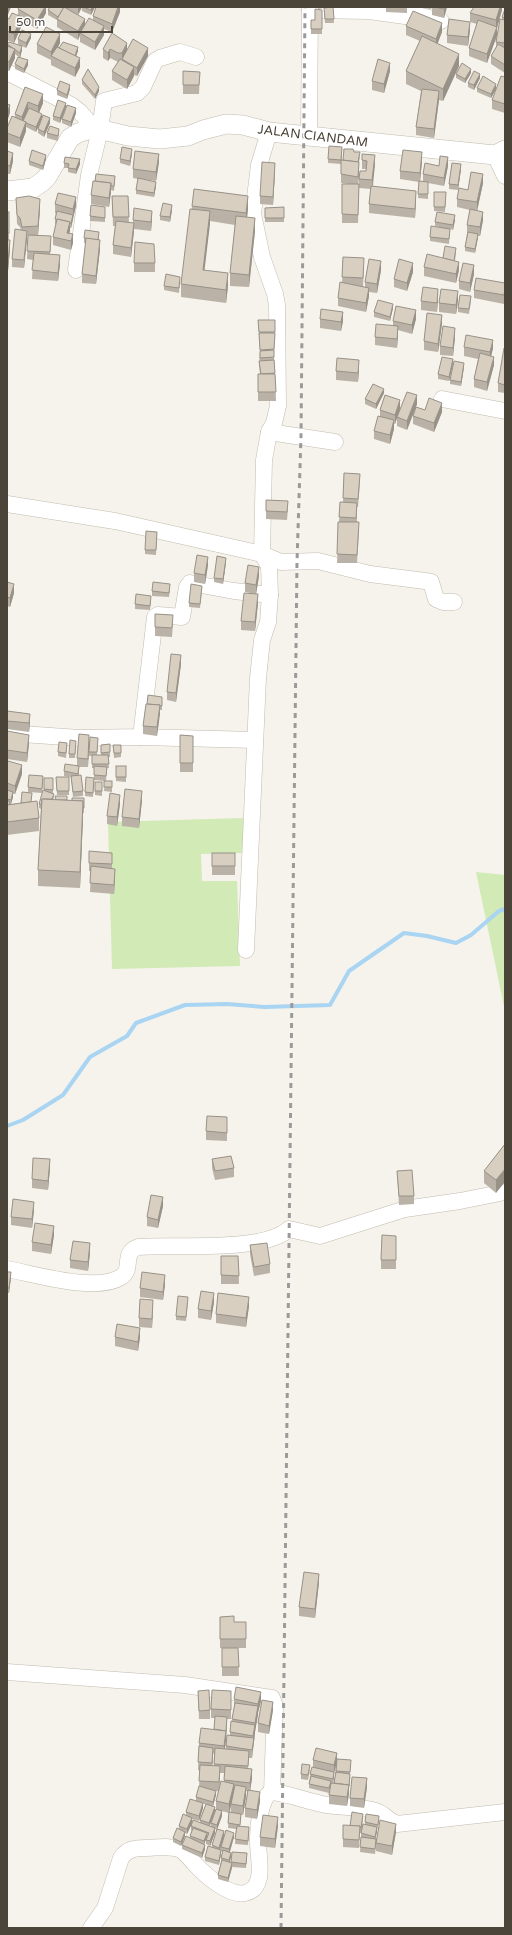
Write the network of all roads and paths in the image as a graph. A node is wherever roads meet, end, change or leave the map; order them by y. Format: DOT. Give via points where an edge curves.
graph roads {
  1 [pos="310,8"];
  2 [pos="441,21"];
  3 [pos="196,57"];
  4 [pos="7,72"];
  5 [pos="97,129"];
  6 [pos="269,132"];
  7 [pos="309,136"];
  8 [pos="500,152"];
  9 [pos="505,176"];
  10 [pos="7,191"];
  11 [pos="76,270"];
  12 [pos="442,399"];
  13 [pos="505,411"];
  14 [pos="269,432"];
  15 [pos="336,442"];
  16 [pos="7,504"];
  17 [pos="262,554"];
  18 [pos="270,595"];
  19 [pos="454,602"];
  20 [pos="7,733"];
  21 [pos="141,738"];
  22 [pos="255,740"];
  23 [pos="246,950"];
  24 [pos="505,1192"];
  25 [pos="7,1269"];
  26 [pos="7,1672"];
  27 [pos="272,1792"];
  28 [pos="505,1812"];
  29 [pos="91,1928"];
  1 -- 2 [label="street" via="417,15"];
  1 -- 7 [label="street"];
  3 -- 5 [label="street" via="180,52 155,61 137,93 104,101"];
  4 -- 5 [label="street" via="71,105"];
  5 -- 6 [label="street, JALAN CIANDAM" via="139,137 172,139 233,123"];
  5 -- 10 [label="street, JALAN CIANDAM" via="78,133 70,138 42,182 33,188"];
  5 -- 11 [label="street"];
  6 -- 7 [label="street, JALAN CIANDAM"];
  6 -- 14 [label="street" via="259,165 253,208 262,257 275,294 278,317 278,406"];
  7 -- 8 [label="street, JALAN CIANDAM"];
  8 -- 9 [label="street"];
  12 -- 13 [label="street"];
  14 -- 15 [label="street"];
  14 -- 17 [label="street" via="264,460"];
  16 -- 17 [label="street" via="115,521"];
  17 -- 18 [label="street" via="269,566"];
  17 -- 19 [label="street" via="280,562 318,560 370,574 431,582 436,599"];
  18 -- 21 [label="street" via="190,583 187,587 182,617 154,617"];
  18 -- 22 [label="street" via="258,678"];
  20 -- 21 [label="street" via="80,738"];
  21 -- 22 [label="street"];
  22 -- 23 [label="street"];
  24 -- 25 [label="street" via="460,1202 405,1209 320,1236 289,1229 274,1238 241,1244 138,1247 132,1249 129,1254 126,1272 121,1277 93,1284"];
  26 -- 27 [label="street" via="191,1685 272,1698 275,1706"];
  27 -- 28 [label="street" via="328,1806 372,1810 391,1822 402,1825"];
  27 -- 29 [label="street" via="266,1797 261,1809 257,1840 261,1868 259,1877 246,1893 238,1894 224,1888 181,1850 133,1849 124,1853 121,1858 105,1908"];
}
